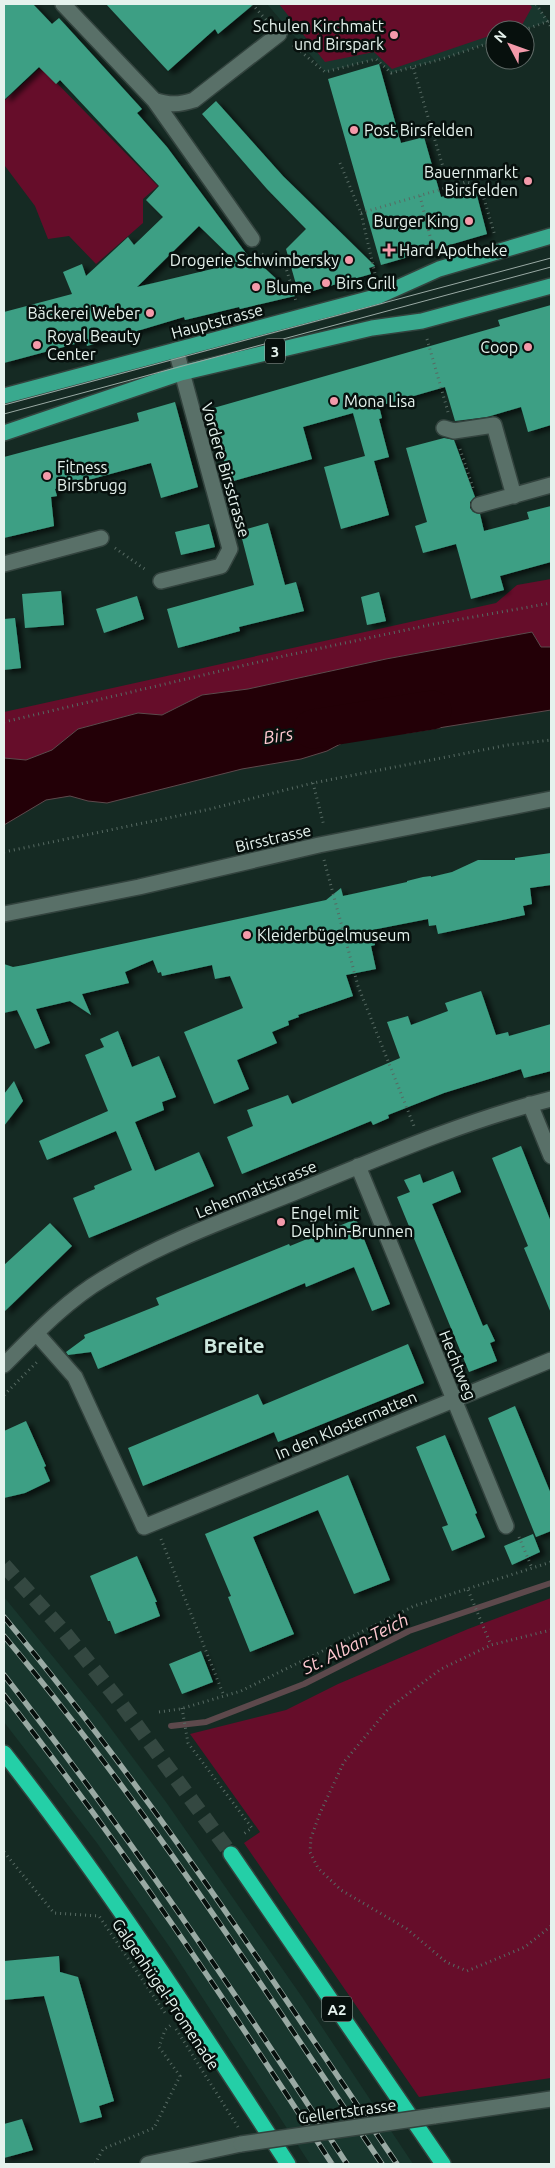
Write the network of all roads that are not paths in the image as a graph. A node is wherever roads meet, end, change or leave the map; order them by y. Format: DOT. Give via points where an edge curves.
graph roads {
  1 [pos="63,4"];
  2 [pos="279,34"];
  3 [pos="154,100"];
  4 [pos="551,236"];
  5 [pos="252,239"];
  6 [pos="551,286"];
  7 [pos="176,350"];
  8 [pos="181,373"];
  9 [pos="4,396"];
  10 [pos="444,428"];
  11 [pos="4,433"];
  12 [pos="551,485"];
  13 [pos="514,496"];
  14 [pos="479,505"];
  15 [pos="101,538"];
  16 [pos="4,564"];
  17 [pos="161,581"];
  18 [pos="551,799"];
  19 [pos="4,914"];
  20 [pos="551,1099"];
  21 [pos="530,1104"];
  22 [pos="551,1156"];
  23 [pos="358,1166"];
  24 [pos="37,1334"];
  25 [pos="6,1359"];
  26 [pos="551,1360"];
  27 [pos="453,1399"];
  28 [pos="506,1526"];
  29 [pos="4,1753"];
  30 [pos="4,1764"];
  31 [pos="47,1808"];
  32 [pos="231,1854"];
  33 [pos="551,2099"];
  34 [pos="148,2164"];
  35 [pos="288,2164"];
  36 [pos="443,2164"];
  1 -- 3 [label="street"];
  2 -- 3 [label="street" via="194,100 168,105"];
  3 -- 5 [label="street"];
  4 -- 7 [label="main road, Hauptstrasse / 3" via="439,269 379,296"];
  6 -- 8 [label="main road, 3" via="422,320 372,328"];
  7 -- 8 [label="street, Vordere Birsstrasse"];
  7 -- 9 [label="main road, Hauptstrasse / 3"];
  8 -- 11 [label="main road, 3"];
  8 -- 17 [label="street, Vordere Birsstrasse" via="230,549 221,566"];
  10 -- 13 [label="street" via="454,431 494,425"];
  12 -- 13 [label="street"];
  13 -- 14 [label="street"];
  15 -- 16 [label="street"];
  18 -- 19 [label="street, Birsstrasse" via="319,845 139,887"];
  20 -- 21 [label="street, Lehenmattstrasse"];
  21 -- 22 [label="street"];
  21 -- 23 [label="street, Lehenmattstrasse"];
  23 -- 24 [label="street, Lehenmattstrasse" via="182,1238 128,1264 101,1280"];
  23 -- 27 [label="street, Hechtweg"];
  24 -- 25 [label="street, Lehenmattstrasse"];
  24 -- 27 [label="street, In den Klostermatten" via="75,1377 149,1525"];
  26 -- 27 [label="street, In den Klostermatten"];
  27 -- 28 [label="street, Hechtweg"];
  29 -- 31 [label="highway"];
  30 -- 31 [label="highway"];
  31 -- 35 [label="highway" via="109,1894"];
  32 -- 36 [label="highway, A2"];
  33 -- 34 [label="street, Gellertstrasse, bridge" via="241,2138"];
}
